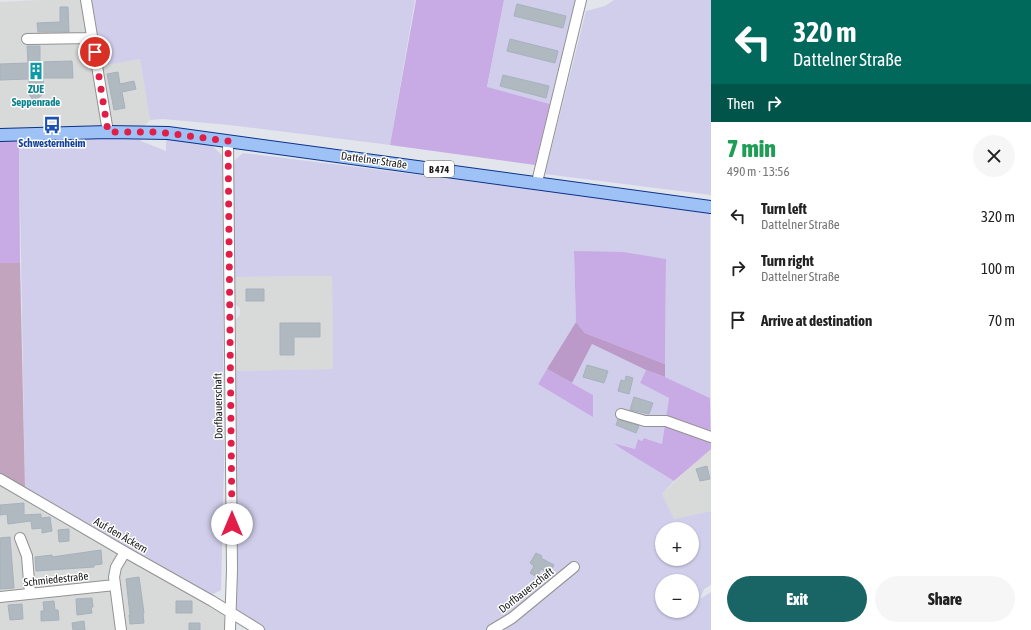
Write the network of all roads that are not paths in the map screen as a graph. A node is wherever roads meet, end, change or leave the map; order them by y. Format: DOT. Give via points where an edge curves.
graph roads {
  1 [pos="86,0"];
  2 [pos="581,0"];
  3 [pos="93,38"];
  4 [pos="27,39"];
  5 [pos="108,132"];
  6 [pos="0,135"];
  7 [pos="228,141"];
  8 [pos="536,182"];
  9 [pos="711,207"];
  10 [pos="621,414"];
  11 [pos="711,437"];
  12 [pos="0,478"];
  13 [pos="20,538"];
  14 [pos="125,552"];
  15 [pos="574,567"];
  16 [pos="115,585"];
  17 [pos="30,594"];
  18 [pos="0,597"];
  19 [pos="230,612"];
  20 [pos="121,630"];
  21 [pos="230,630"];
  22 [pos="259,630"];
  23 [pos="492,630"];
  1 -- 3 [label="street"];
  2 -- 8 [label="street"];
  3 -- 4 [label="street"];
  3 -- 5 [label="street"];
  5 -- 6 [label="main road, Dattelner Straße / B 474"];
  5 -- 7 [label="main road, Dattelner Straße / B 474" via="163,132"];
  7 -- 8 [label="main road, Dattelner Straße / B 474"];
  7 -- 19 [label="street, Dorfbauerschaft" via="232,555"];
  8 -- 9 [label="main road, Dattelner Straße / B 474"];
  10 -- 11 [label="street" via="645,421 666,421"];
  12 -- 14 [label="street, Auf den Äckern"];
  13 -- 17 [label="street" via="27,556"];
  14 -- 16 [label="street" via="116,567"];
  14 -- 19 [label="street, Auf den Äckern"];
  15 -- 23 [label="street, Dorfbauerschaft" via="512,618"];
  16 -- 17 [label="street, Schmiedestraße"];
  16 -- 20 [label="street"];
  17 -- 18 [label="street, Schmiedestraße"];
  19 -- 21 [label="street, Dorfbauerschaft"];
  19 -- 22 [label="street"];
}
